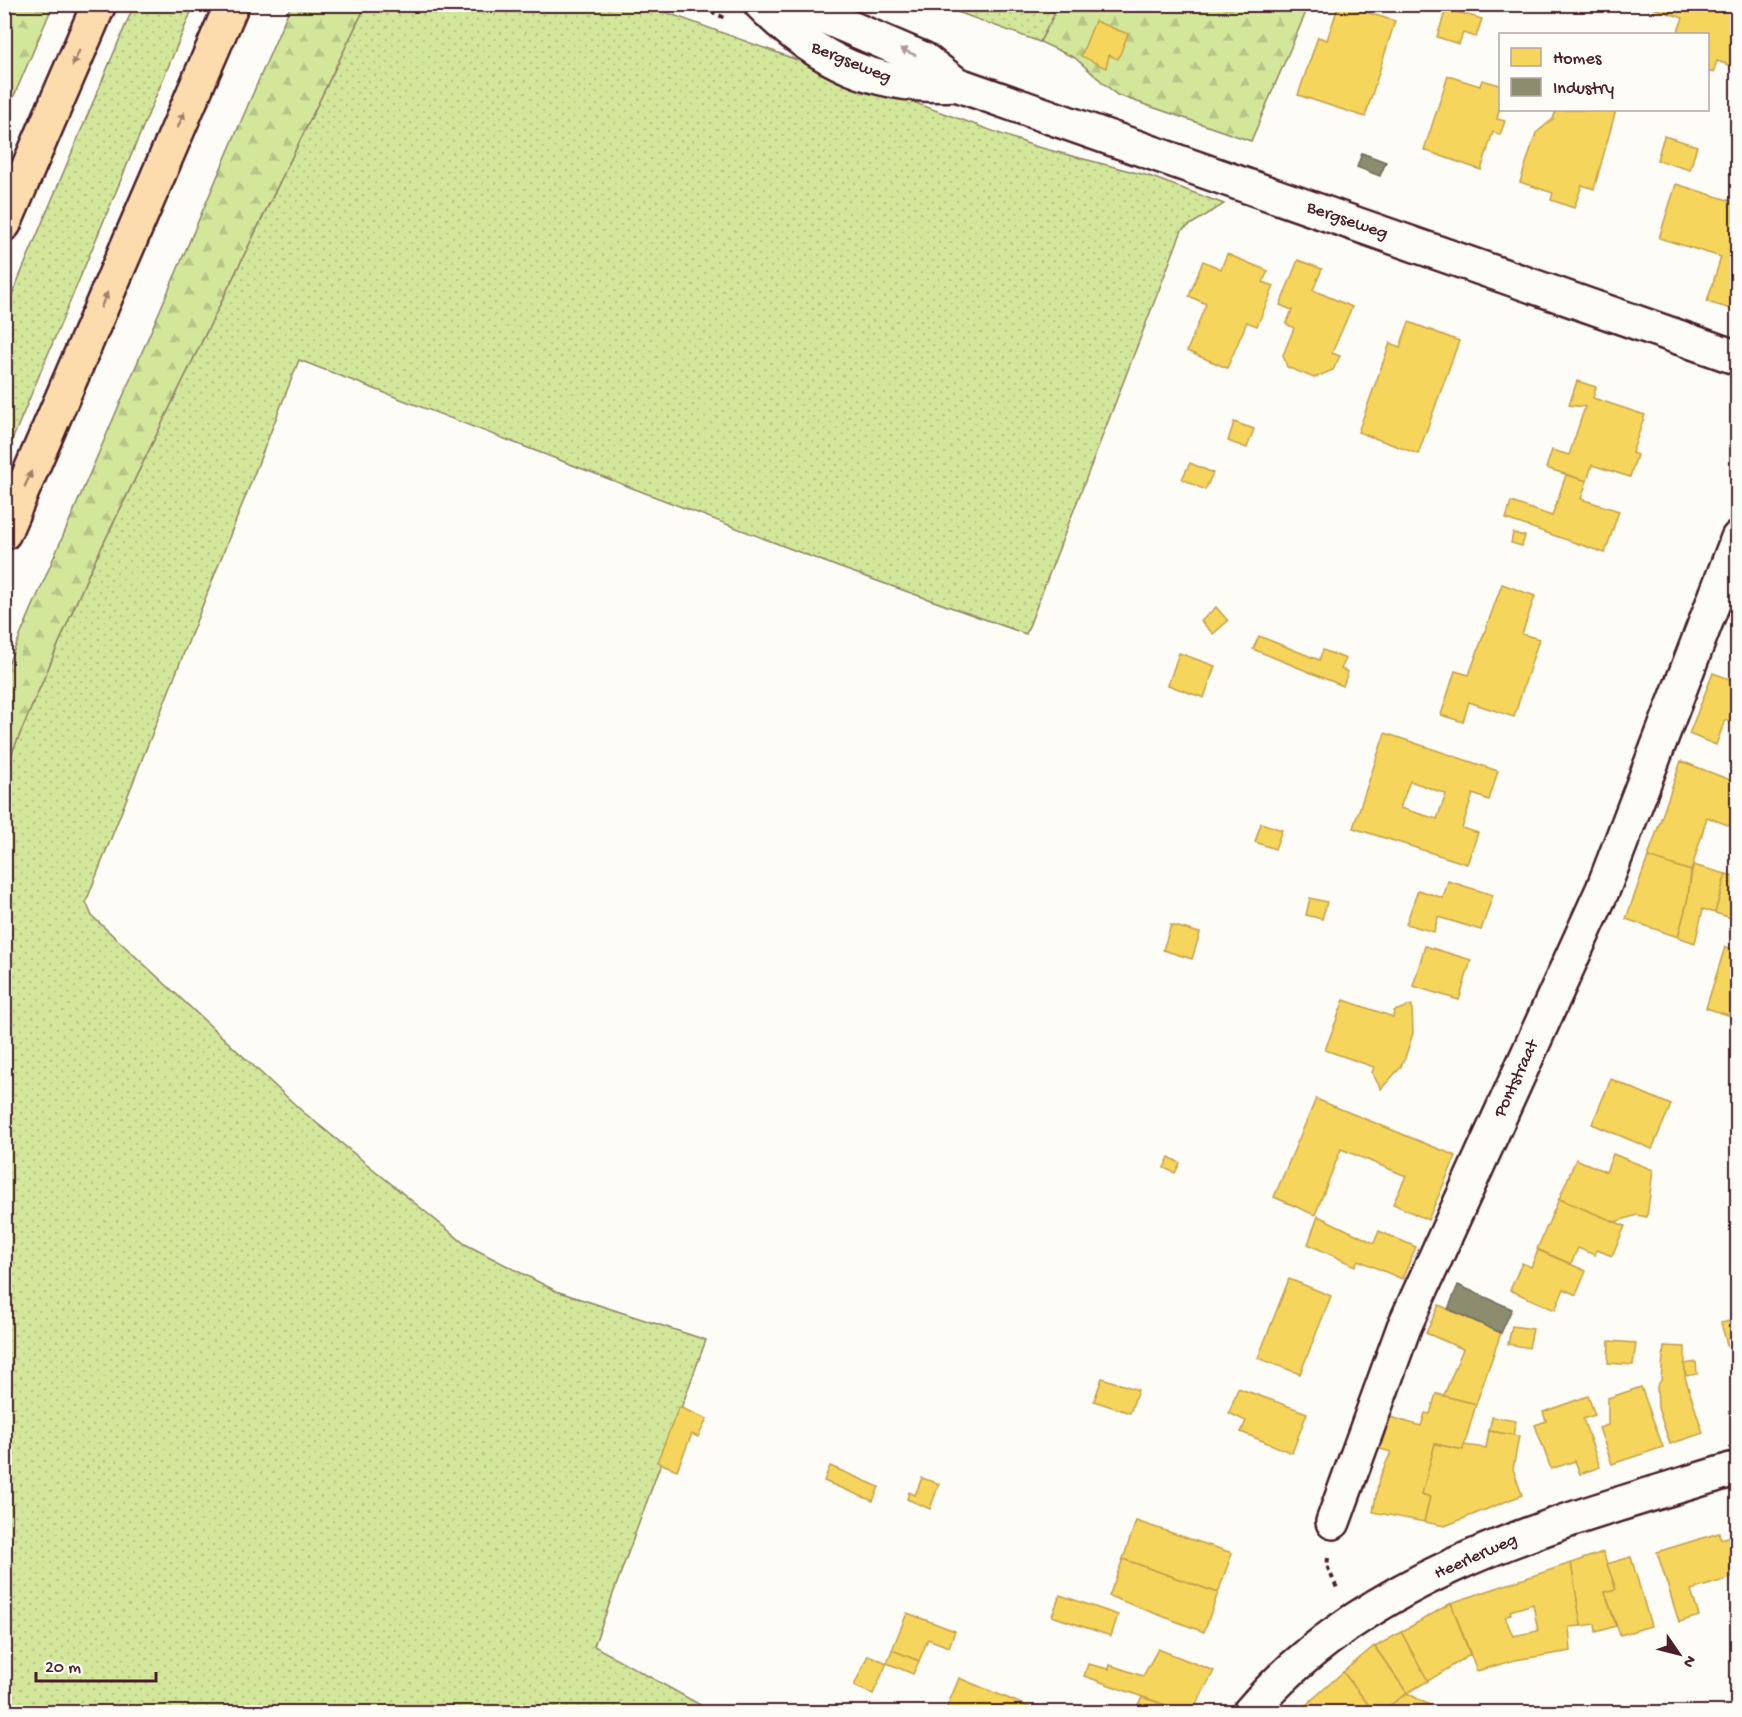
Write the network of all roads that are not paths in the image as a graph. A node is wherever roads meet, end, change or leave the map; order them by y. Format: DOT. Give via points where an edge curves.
graph roads {
  1 [pos="99,4"];
  2 [pos="232,4"];
  3 [pos="761,4"];
  4 [pos="795,4"];
  5 [pos="956,84"];
  6 [pos="4,224"];
  7 [pos="1737,358"];
  8 [pos="4,533"];
  9 [pos="1737,538"];
  10 [pos="1737,1468"];
  11 [pos="1333,1522"];
  12 [pos="1250,1713"];
  1 -- 6 [label="highway, one-way"];
  8 -- 2 [label="highway, one-way"];
  3 -- 5 [label="street, Bergseweg" via="808,47 881,79 922,86"];
  5 -- 4 [label="street, Bergseweg, one-way" via="923,59"];
  5 -- 7 [label="street, Bergseweg"];
  9 -- 11 [label="street, Pontstraat" via="1603,889 1404,1327"];
  10 -- 12 [label="street, Heerlerweg" via="1512,1540 1440,1571 1352,1621 1285,1675"];
}
